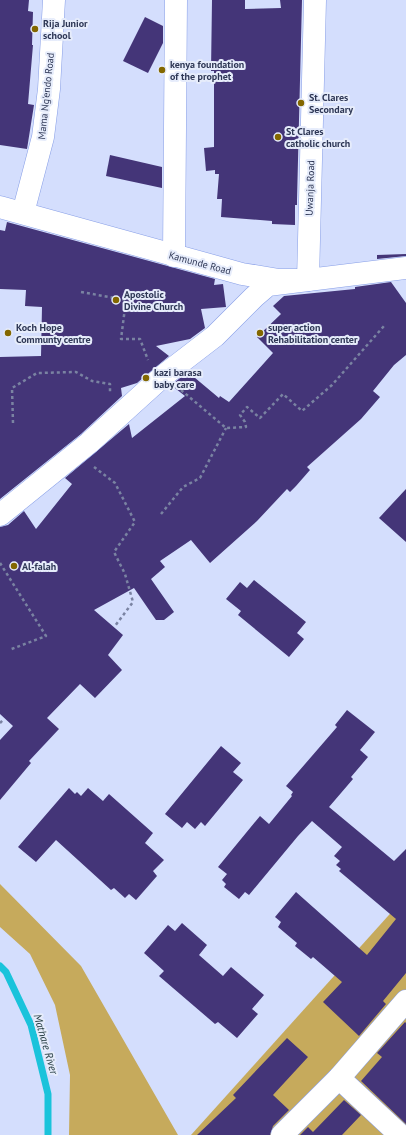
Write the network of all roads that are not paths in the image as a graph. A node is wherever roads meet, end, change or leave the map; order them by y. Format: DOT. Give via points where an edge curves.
graph roads {
  1 [pos="54,0"];
  2 [pos="176,0"];
  3 [pos="315,0"];
  4 [pos="0,207"];
  5 [pos="23,213"];
  6 [pos="174,256"];
  7 [pos="406,268"];
  8 [pos="308,280"];
  9 [pos="0,515"];
  10 [pos="406,1001"];
  11 [pos="339,1078"];
  12 [pos="282,1135"];
  13 [pos="400,1135"];
  1 -- 5 [label="street, Mama Ng'endo Road" via="49,89 43,137"];
  2 -- 6 [label="street"];
  3 -- 8 [label="street, Uwanja Road"];
  4 -- 5 [label="street, Kamunde Road"];
  5 -- 6 [label="street, Kamunde Road"];
  6 -- 8 [label="street, Kamunde Road" via="242,274 279,280"];
  7 -- 8 [label="street, Kamunde Road"];
  8 -- 9 [label="street" via="268,285 215,336"];
  10 -- 11 [label="street"];
  11 -- 12 [label="street"];
  11 -- 13 [label="street"];
}
